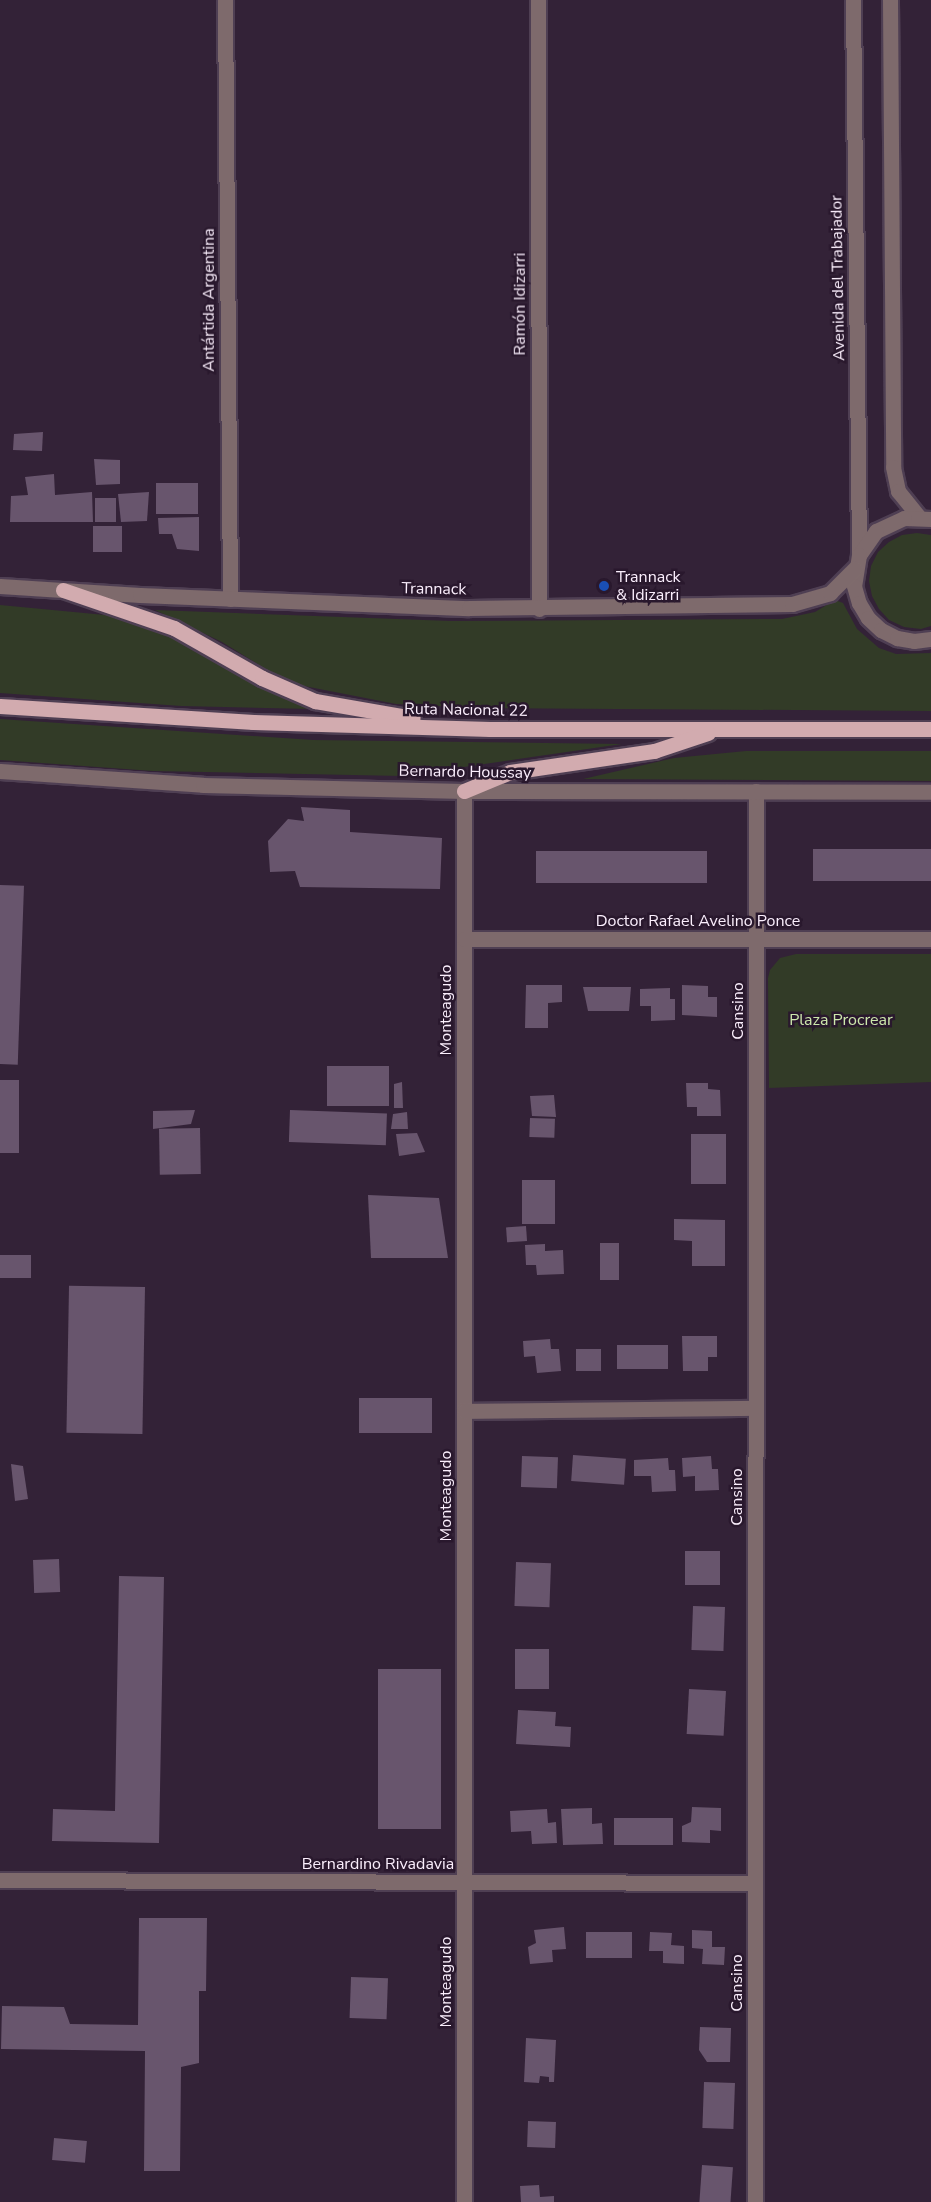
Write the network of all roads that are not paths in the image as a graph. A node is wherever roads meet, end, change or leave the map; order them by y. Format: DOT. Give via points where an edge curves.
graph roads {
  1 [pos="225,0"];
  2 [pos="538,0"];
  3 [pos="853,0"];
  4 [pos="890,0"];
  5 [pos="925,518"];
  6 [pos="857,562"];
  7 [pos="0,586"];
  8 [pos="63,590"];
  9 [pos="230,599"];
  10 [pos="539,609"];
  11 [pos="931,639"];
  12 [pos="0,706"];
  13 [pos="490,729"];
  14 [pos="720,729"];
  15 [pos="931,729"];
  16 [pos="0,771"];
  17 [pos="464,790"];
  18 [pos="756,792"];
  19 [pos="931,792"];
  20 [pos="464,939"];
  21 [pos="756,939"];
  22 [pos="931,939"];
  23 [pos="755,1408"];
  24 [pos="464,1411"];
  25 [pos="0,1880"];
  26 [pos="464,1882"];
  27 [pos="755,1883"];
  28 [pos="464,2202"];
  29 [pos="755,2202"];
  1 -- 9 [label="street, Antártida Argentina"];
  2 -- 10 [label="street, Ramón Idizarri"];
  3 -- 6 [label="street, Avenida del Trabajador"];
  4 -- 5 [label="street" via="893,466 898,491"];
  5 -- 6 [label="street, Trannack" via="889,523 876,531"];
  6 -- 10 [label="street, Trannack" via="830,592 792,604"];
  6 -- 11 [label="street" via="854,585 868,618 897,638"];
  7 -- 8 [label="street, Trannack"];
  8 -- 9 [label="street, Trannack"];
  8 -- 13 [label="main road" via="174,628 262,678 315,701"];
  9 -- 10 [label="street, Trannack"];
  12 -- 13 [label="main road, Ruta Nacional 22" via="253,722"];
  13 -- 14 [label="main road, Ruta Nacional 22"];
  14 -- 15 [label="main road, Ruta Nacional 22"];
  14 -- 17 [label="main road" via="654,751 510,772"];
  16 -- 17 [label="street, Bernardo Houssay" via="203,785"];
  17 -- 18 [label="street, Bernardo Houssay"];
  17 -- 20 [label="street, Monteagudo"];
  18 -- 19 [label="street, Bernardo Houssay"];
  18 -- 21 [label="street, Cansino"];
  20 -- 21 [label="street, Doctor Rafael Avelino Ponce"];
  20 -- 24 [label="street, Monteagudo"];
  21 -- 22 [label="street, Doctor Rafael Avelino Ponce"];
  21 -- 23 [label="street, Cansino"];
  23 -- 24 [label="street"];
  23 -- 27 [label="street, Cansino"];
  24 -- 26 [label="street, Monteagudo"];
  25 -- 26 [label="street, Bernardino Rivadavia"];
  26 -- 27 [label="street, Bernardino Rivadavia"];
  26 -- 28 [label="street, Monteagudo"];
  27 -- 29 [label="street, Cansino"];
}
